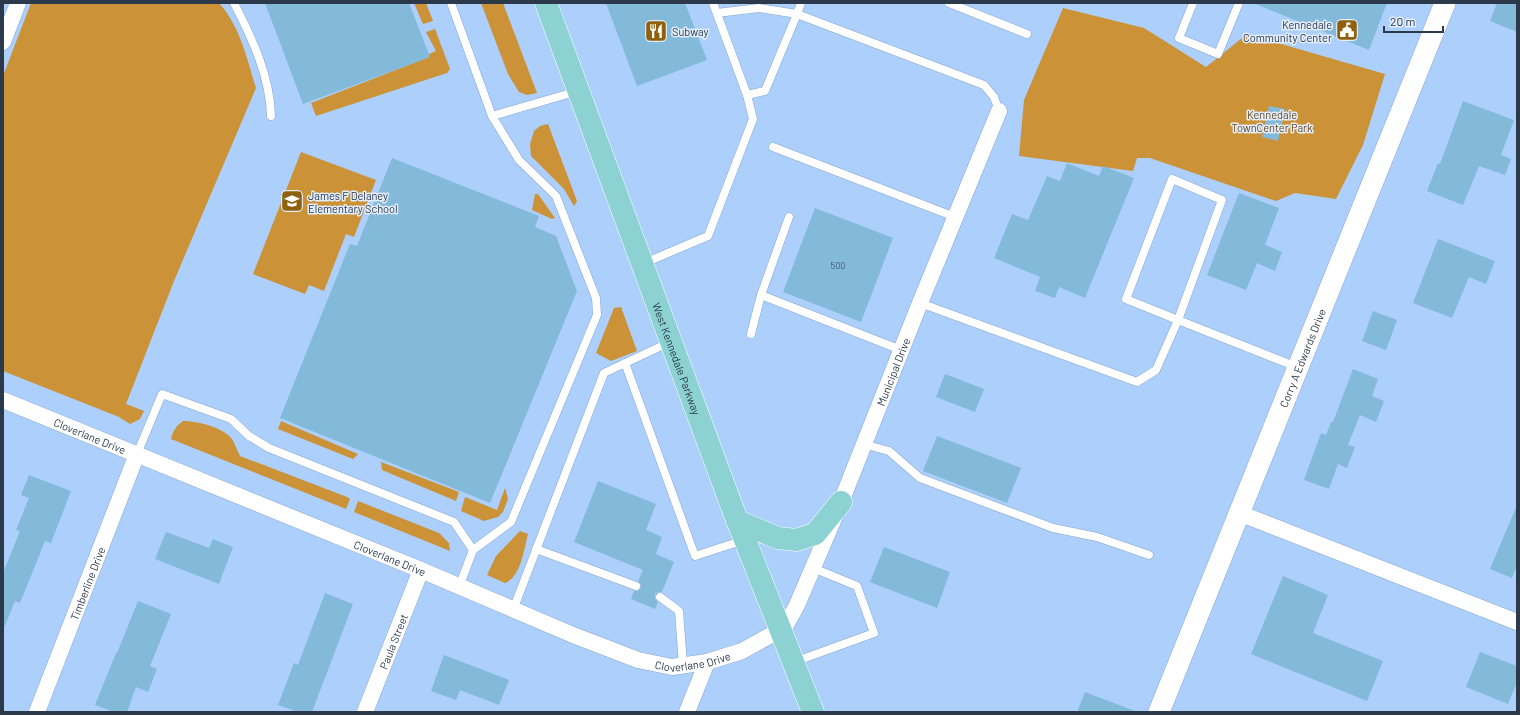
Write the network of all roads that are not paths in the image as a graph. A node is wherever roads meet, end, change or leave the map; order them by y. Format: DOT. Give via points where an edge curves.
graph roads {
  1 [pos="18,3"];
  2 [pos="234,3"];
  3 [pos="451,3"];
  4 [pos="546,3"];
  5 [pos="713,3"];
  6 [pos="801,3"];
  7 [pos="950,3"];
  8 [pos="1193,3"];
  9 [pos="1239,3"];
  10 [pos="1445,3"];
  11 [pos="717,13"];
  12 [pos="797,14"];
  13 [pos="1028,34"];
  14 [pos="3,42"];
  15 [pos="578,91"];
  16 [pos="748,95"];
  17 [pos="999,111"];
  18 [pos="271,116"];
  19 [pos="492,116"];
  20 [pos="773,147"];
  21 [pos="789,217"];
  22 [pos="954,217"];
  23 [pos="642,264"];
  24 [pos="761,295"];
  25 [pos="920,303"];
  26 [pos="1178,320"];
  27 [pos="751,334"];
  28 [pos="671,342"];
  29 [pos="901,350"];
  30 [pos="625,363"];
  31 [pos="1298,367"];
  32 [pos="3,400"];
  33 [pos="863,444"];
  34 [pos="137,454"];
  35 [pos="840,502"];
  36 [pos="1239,513"];
  37 [pos="741,530"];
  38 [pos="536,549"];
  39 [pos="473,550"];
  40 [pos="1149,555"];
  41 [pos="813,568"];
  42 [pos="420,570"];
  43 [pos="636,586"];
  44 [pos="459,587"];
  45 [pos="660,597"];
  46 [pos="513,610"];
  47 [pos="1517,622"];
  48 [pos="780,630"];
  49 [pos="707,662"];
  50 [pos="793,662"];
  51 [pos="683,665"];
  52 [pos="37,712"];
  53 [pos="365,712"];
  54 [pos="687,712"];
  55 [pos="813,712"];
  56 [pos="1159,712"];
  1 -- 14 [label="street"];
  2 -- 18 [label="lane" via="255,45 271,98"];
  3 -- 19 [label="lane"];
  4 -- 15 [label="main road, West Kennedale Parkway"];
  5 -- 11 [label="lane"];
  6 -- 12 [label="lane"];
  7 -- 13 [label="lane"];
  8 -- 9 [label="lane" via="1179,38 1218,54"];
  10 -- 31 [label="street, Corry A Edwards Drive"];
  11 -- 12 [label="lane" via="759,8"];
  11 -- 16 [label="lane"];
  12 -- 16 [label="lane" via="766,91"];
  12 -- 17 [label="lane" via="984,85 994,97"];
  15 -- 19 [label="lane"];
  15 -- 23 [label="main road, West Kennedale Parkway"];
  16 -- 23 [label="lane" via="753,119 708,236"];
  17 -- 22 [label="street, Municipal Drive"];
  19 -- 39 [label="lane" via="519,160 556,196 596,298 597,315 511,522"];
  20 -- 22 [label="lane"];
  21 -- 24 [label="lane"];
  22 -- 25 [label="street, Municipal Drive"];
  23 -- 28 [label="main road, West Kennedale Parkway"];
  24 -- 27 [label="lane"];
  24 -- 29 [label="lane"];
  25 -- 26 [label="lane" via="1137,382 1156,370"];
  25 -- 29 [label="street, Municipal Drive"];
  26 -- 26 [label="lane" via="1126,298 1172,179 1222,200"];
  26 -- 31 [label="lane"];
  28 -- 30 [label="lane"];
  28 -- 37 [label="main road, West Kennedale Parkway"];
  29 -- 33 [label="street, Municipal Drive"];
  30 -- 37 [label="lane" via="695,556"];
  30 -- 38 [label="lane" via="604,373"];
  31 -- 36 [label="street, Corry A Edwards Drive"];
  32 -- 34 [label="street, Cloverlane Drive"];
  33 -- 35 [label="street, Municipal Drive"];
  33 -- 40 [label="lane" via="889,451 920,478 1053,528 1097,537"];
  34 -- 39 [label="lane" via="162,394 231,419 249,436 269,448 454,522"];
  34 -- 42 [label="street, Cloverlane Drive"];
  34 -- 52 [label="street, Timberline Drive"];
  35 -- 37 [label="main road" via="815,534 796,540"];
  35 -- 41 [label="street, Municipal Drive"];
  36 -- 47 [label="street"];
  36 -- 56 [label="street, Corry A Edwards Drive"];
  37 -- 48 [label="main road, West Kennedale Parkway"];
  38 -- 43 [label="lane"];
  38 -- 46 [label="lane"];
  39 -- 44 [label="lane"];
  41 -- 48 [label="street, Municipal Drive" via="797,605"];
  41 -- 50 [label="lane" via="857,586 874,633"];
  42 -- 44 [label="street, Cloverlane Drive"];
  42 -- 53 [label="street, Paula Street"];
  44 -- 46 [label="street, Cloverlane Drive"];
  45 -- 51 [label="lane" via="679,610"];
  46 -- 51 [label="street, Cloverlane Drive" via="638,660 672,667"];
  48 -- 49 [label="street, Cloverlane Drive" via="742,651"];
  48 -- 50 [label="main road, West Kennedale Parkway"];
  49 -- 51 [label="street, Cloverlane Drive"];
  49 -- 54 [label="street"];
  50 -- 55 [label="main road, West Kennedale Parkway"];
}
